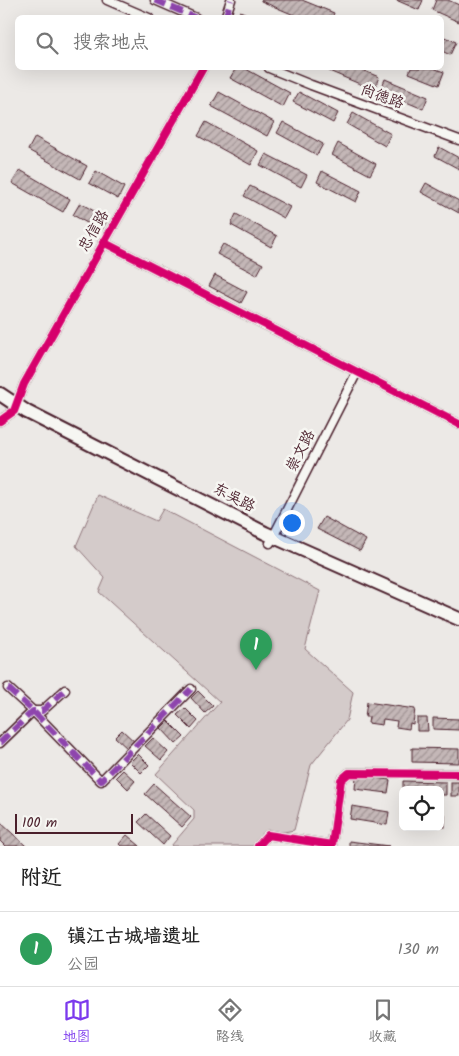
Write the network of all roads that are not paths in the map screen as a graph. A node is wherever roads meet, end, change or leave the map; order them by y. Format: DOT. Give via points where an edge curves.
graph roads {
  1 [pos="107,0"];
  2 [pos="155,0"];
  3 [pos="231,0"];
  4 [pos="142,15"];
  5 [pos="189,15"];
  6 [pos="226,15"];
  7 [pos="202,70"];
  8 [pos="274,70"];
  9 [pos="459,140"];
  10 [pos="103,242"];
  11 [pos="357,372"];
  12 [pos="0,394"];
  13 [pos="0,403"];
  14 [pos="15,408"];
  15 [pos="0,421"];
  16 [pos="459,424"];
  17 [pos="271,540"];
  18 [pos="459,619"];
  19 [pos="459,626"];
  20 [pos="8,688"];
  21 [pos="192,689"];
  22 [pos="65,690"];
  23 [pos="33,710"];
  24 [pos="0,743"];
  25 [pos="459,774"];
  26 [pos="258,846"];
  1 -- 4 [label="street"];
  2 -- 5 [label="street"];
  3 -- 6 [label="street"];
  7 -- 10 [label="street, 忠信路"];
  8 -- 9 [label="street, 尚德路"];
  10 -- 11 [label="street"];
  10 -- 14 [label="street, 忠信路" via="24,384"];
  11 -- 16 [label="street"];
  11 -- 17 [label="street, 崇文路"];
  12 -- 14 [label="main road, 东吴路"];
  13 -- 14 [label="main road, 东吴路"];
  14 -- 15 [label="street"];
  14 -- 17 [label="main road, 东吴路"];
  17 -- 18 [label="main road, 东吴路"];
  17 -- 19 [label="main road, 东吴路"];
  20 -- 23 [label="street"];
  21 -- 23 [label="street" via="100,781"];
  22 -- 23 [label="street" via="42,711"];
  23 -- 24 [label="street"];
  25 -- 26 [label="street" via="349,773 341,780 332,845 268,835"];
}
